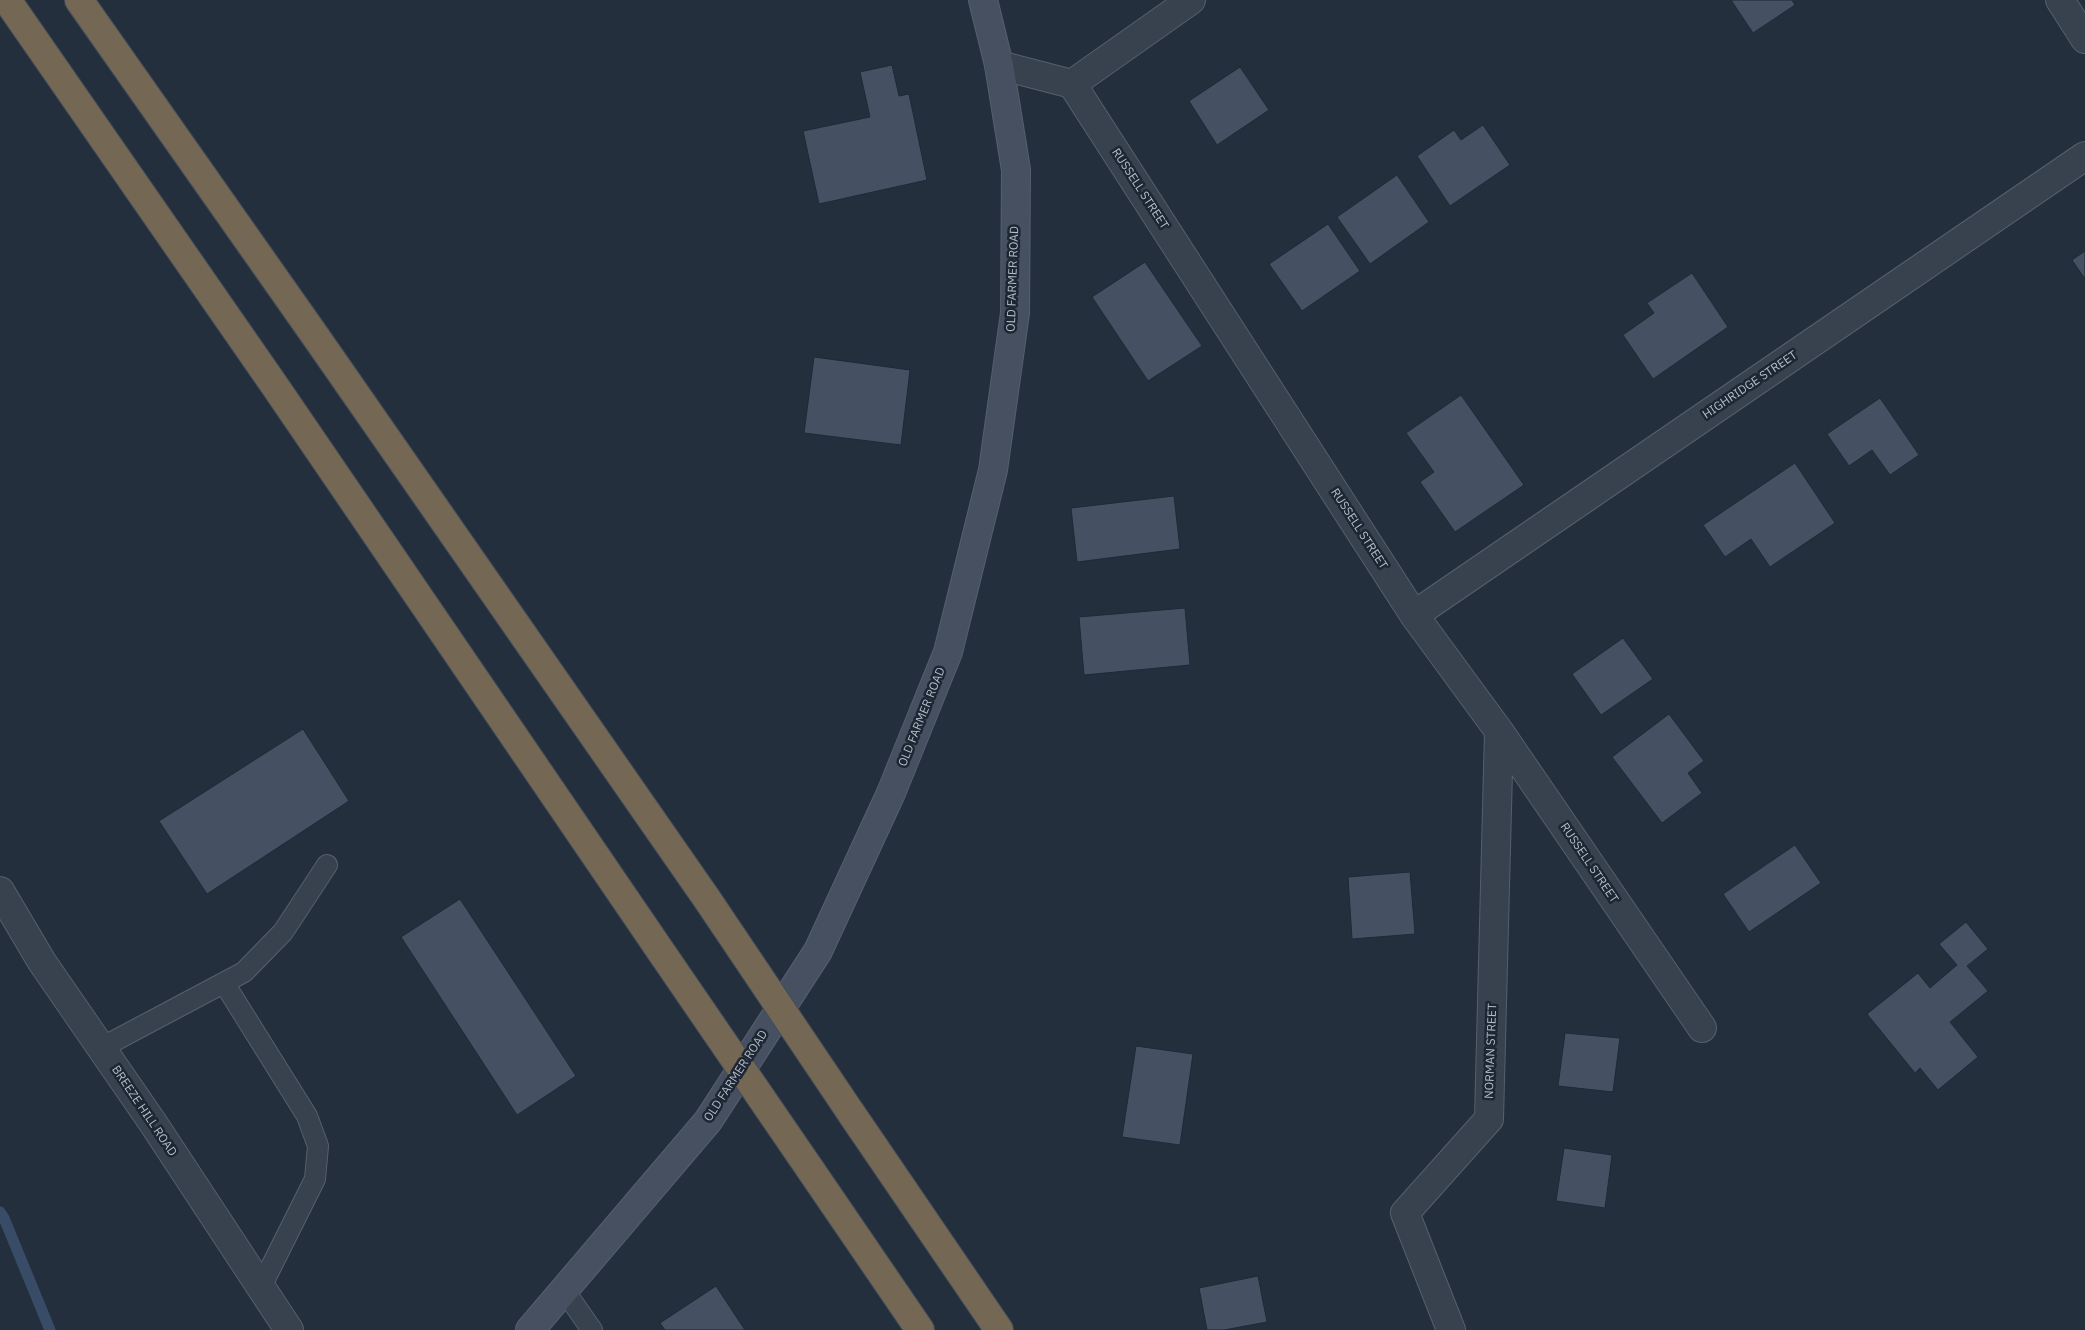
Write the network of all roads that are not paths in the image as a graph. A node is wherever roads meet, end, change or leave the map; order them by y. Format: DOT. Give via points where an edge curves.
graph roads {
  1 [pos="7,0"];
  2 [pos="79,0"];
  3 [pos="983,0"];
  4 [pos="1191,0"];
  5 [pos="2060,0"];
  6 [pos="2085,39"];
  7 [pos="999,65"];
  8 [pos="1072,84"];
  9 [pos="2085,156"];
  10 [pos="1414,615"];
  11 [pos="1499,731"];
  12 [pos="327,865"];
  13 [pos="0,891"];
  14 [pos="224,983"];
  15 [pos="1702,1028"];
  16 [pos="102,1048"];
  17 [pos="260,1289"];
  18 [pos="564,1290"];
  19 [pos="288,1330"];
  20 [pos="530,1330"];
  21 [pos="592,1330"];
  22 [pos="920,1330"];
  23 [pos="998,1330"];
  24 [pos="1449,1330"];
  1 -- 22 [label="highway, bridge"];
  2 -- 23 [label="highway, bridge" via="707,899"];
  3 -- 7 [label="street, OLD FARMER ROAD"];
  4 -- 8 [label="street"];
  5 -- 6 [label="street"];
  7 -- 8 [label="street"];
  7 -- 18 [label="street, OLD FARMER ROAD" via="1016,170 1015,313 993,470 948,652 891,793 818,951 708,1120"];
  8 -- 10 [label="street, RUSSELL STREET"];
  9 -- 10 [label="street, HIGHRIDGE STREET"];
  10 -- 11 [label="street, RUSSELL STREET"];
  11 -- 15 [label="street, RUSSELL STREET"];
  11 -- 24 [label="street, NORMAN STREET" via="1489,1119 1405,1213"];
  12 -- 14 [label="lane" via="284,932 244,972"];
  13 -- 16 [label="street, BREEZE HILL ROAD" via="42,962"];
  14 -- 16 [label="lane"];
  14 -- 17 [label="lane" via="307,1116 318,1146 315,1179"];
  16 -- 17 [label="street, BREEZE HILL ROAD"];
  17 -- 19 [label="street, BREEZE HILL ROAD"];
  18 -- 20 [label="street, OLD FARMER ROAD"];
  18 -- 21 [label="lane"];
}
